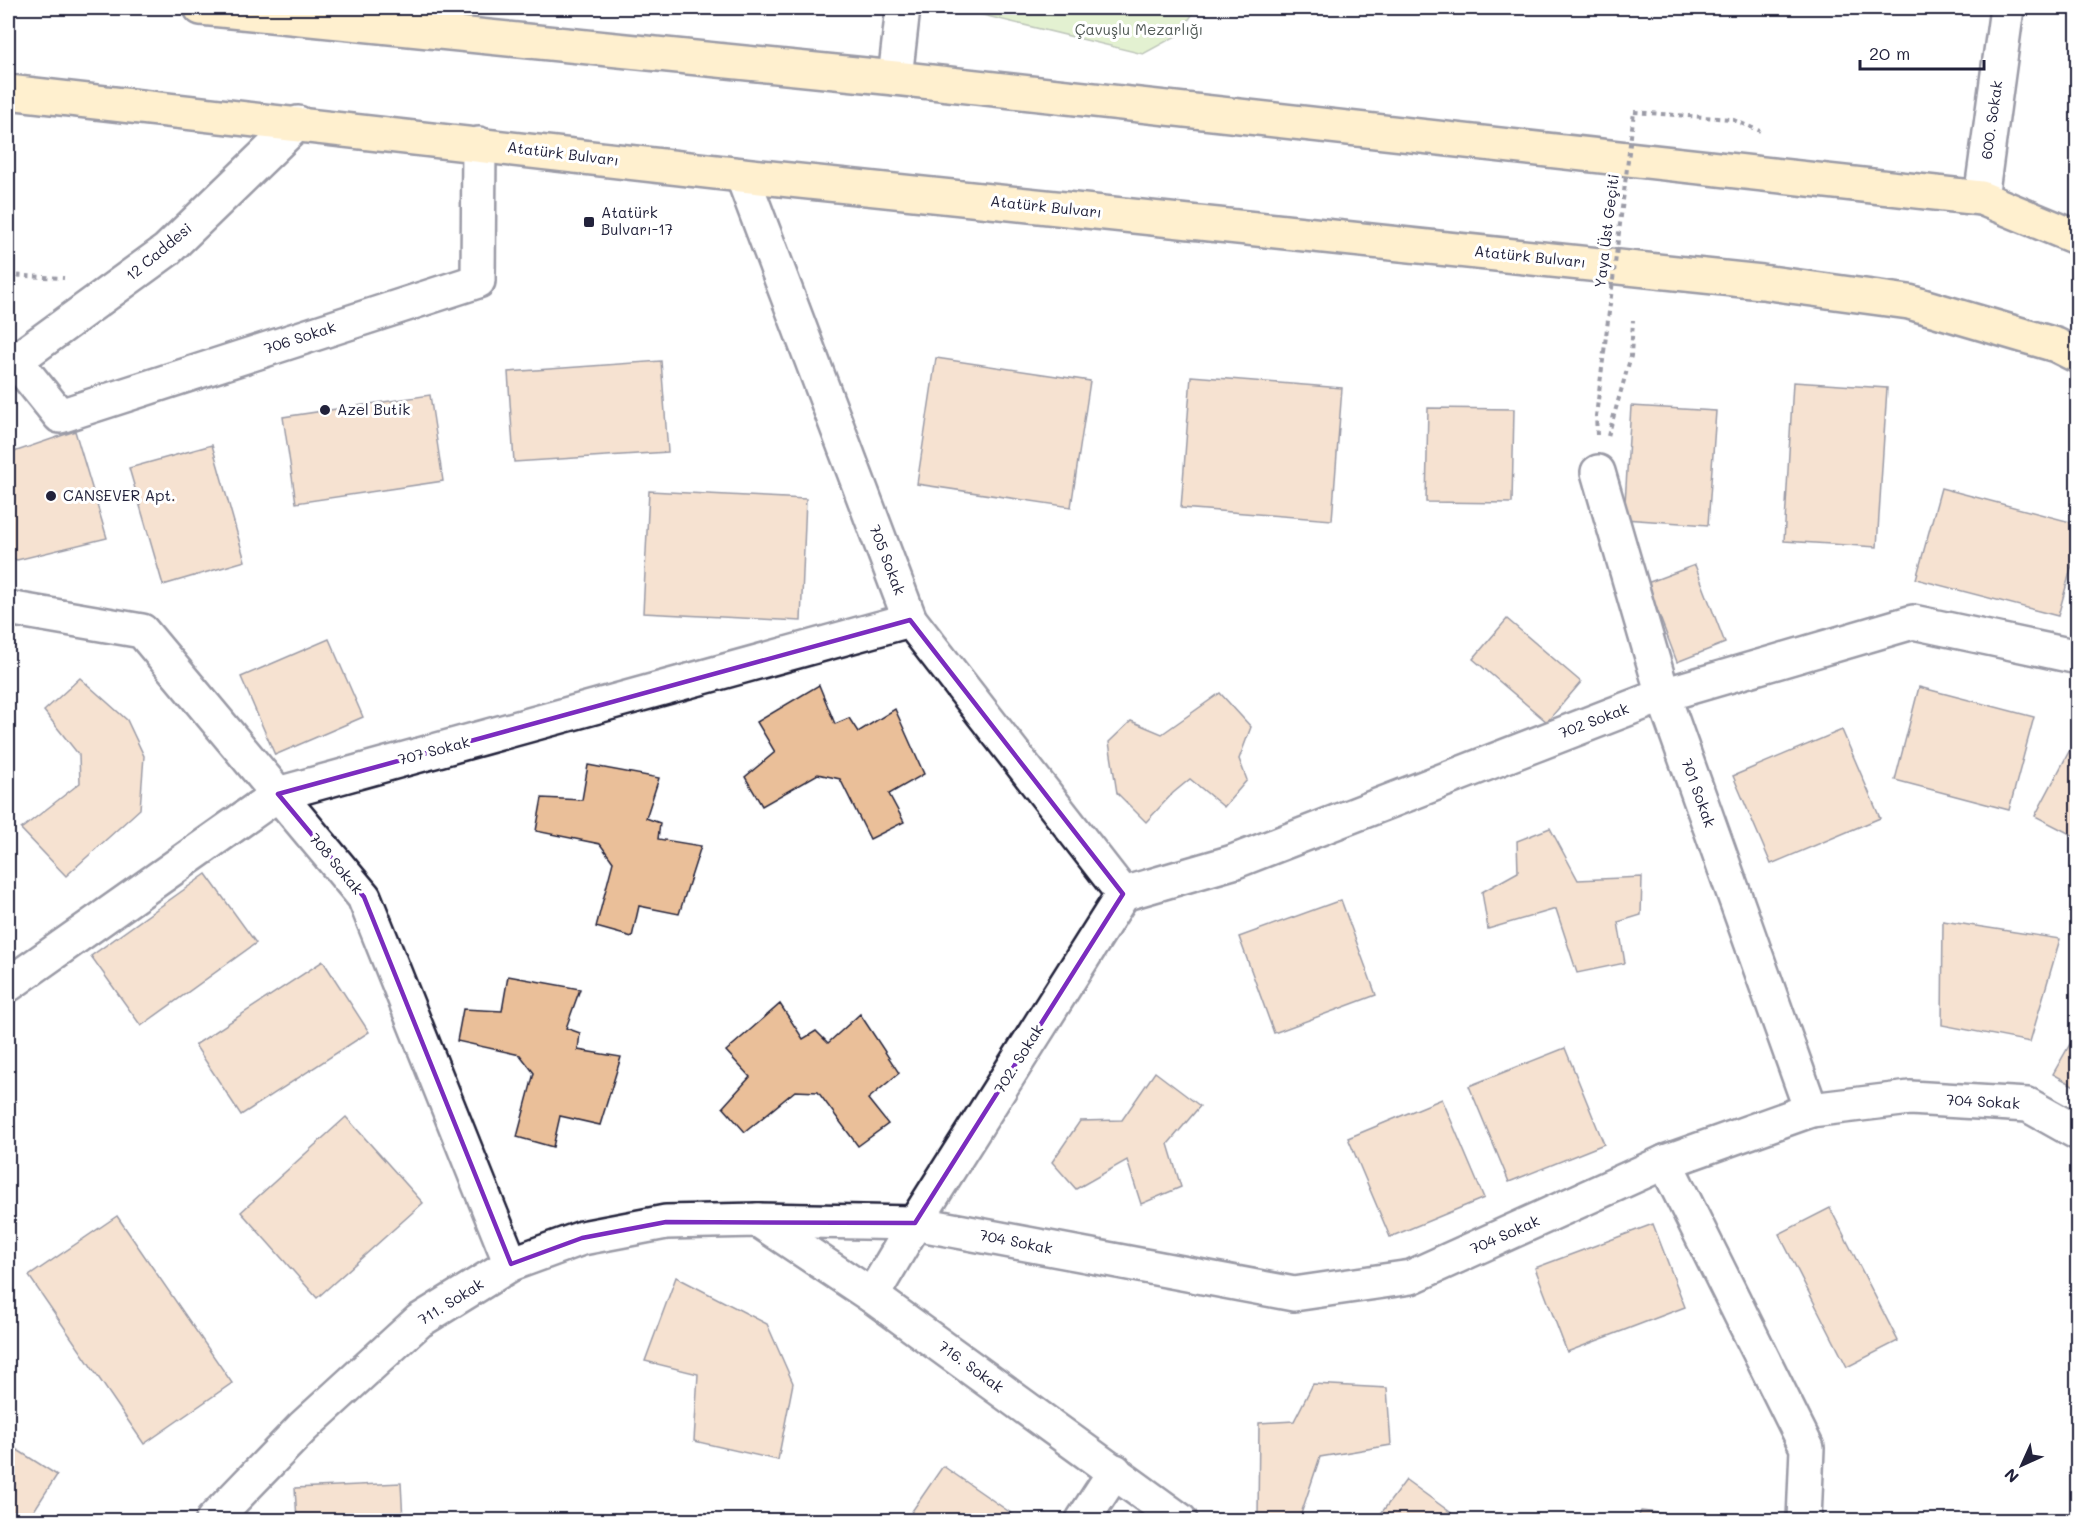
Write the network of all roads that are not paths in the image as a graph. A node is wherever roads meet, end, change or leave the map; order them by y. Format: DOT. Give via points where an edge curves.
graph roads {
  1 [pos="201,8"];
  2 [pos="903,8"];
  3 [pos="2007,8"];
  4 [pos="247,10"];
  5 [pos="895,78"];
  6 [pos="8,92"];
  7 [pos="298,123"];
  8 [pos="479,144"];
  9 [pos="742,175"];
  10 [pos="1981,198"];
  11 [pos="2078,238"];
  12 [pos="2078,356"];
  13 [pos="11,363"];
  14 [pos="1598,472"];
  15 [pos="8,608"];
  16 [pos="910,620"];
  17 [pos="2078,657"];
  18 [pos="1663,695"];
  19 [pos="278,794"];
  20 [pos="1123,894"];
  21 [pos="8,984"];
  22 [pos="1811,1110"];
  23 [pos="2078,1133"];
  24 [pos="1665,1162"];
  25 [pos="758,1220"];
  26 [pos="915,1223"];
  27 [pos="511,1264"];
  28 [pos="872,1296"];
  29 [pos="1114,1471"];
  30 [pos="213,1521"];
  31 [pos="1083,1521"];
  32 [pos="1179,1521"];
  33 [pos="1804,1521"];
  1 -- 4 [label="main road"];
  2 -- 5 [label="street"];
  3 -- 10 [label="street, 600. Sokak"];
  4 -- 5 [label="main road"];
  5 -- 10 [label="main road"];
  6 -- 7 [label="main road, Atatürk Bulvarı"];
  7 -- 8 [label="main road, Atatürk Bulvarı"];
  7 -- 13 [label="street, 12 Caddesi" via="166,250"];
  8 -- 9 [label="main road, Atatürk Bulvarı"];
  8 -- 13 [label="street, 706 Sokak" via="478,281 60,416"];
  9 -- 12 [label="main road, Atatürk Bulvarı" via="1875,297 1920,305 2056,345"];
  9 -- 16 [label="street, 705 Sokak"];
  10 -- 11 [label="main road"];
  14 -- 18 [label="street, 701 Sokak"];
  15 -- 19 [label="street, 708 Sokak" via="142,631"];
  16 -- 19 [label="street, 707 Sokak"];
  16 -- 20 [label="street, 705 Sokak"];
  17 -- 18 [label="street, 702 Sokak" via="1913,622"];
  18 -- 20 [label="street, 702 Sokak" via="1233,862"];
  18 -- 22 [label="street, 701 Sokak"];
  19 -- 21 [label="street, 707 Sokak"];
  19 -- 27 [label="street, 708 Sokak" via="364,897"];
  20 -- 26 [label="street, 702. Sokak"];
  22 -- 23 [label="street, 704 Sokak" via="1910,1098 2028,1105"];
  22 -- 24 [label="street, 704 Sokak"];
  24 -- 26 [label="street, 704 Sokak" via="1411,1277 1294,1294"];
  24 -- 33 [label="street" via="1807,1448"];
  25 -- 26 [label="street, 704 Sokak"];
  25 -- 27 [label="street, 711. Sokak" via="666,1222 582,1238"];
  25 -- 28 [label="street, 716. Sokak"];
  26 -- 28 [label="street, 702. Sokak"];
  27 -- 30 [label="street, 711. Sokak" via="418,1321 303,1427"];
  28 -- 29 [label="street, 716. Sokak"];
  29 -- 31 [label="street"];
  29 -- 32 [label="street, 716. Sokak"];
}
